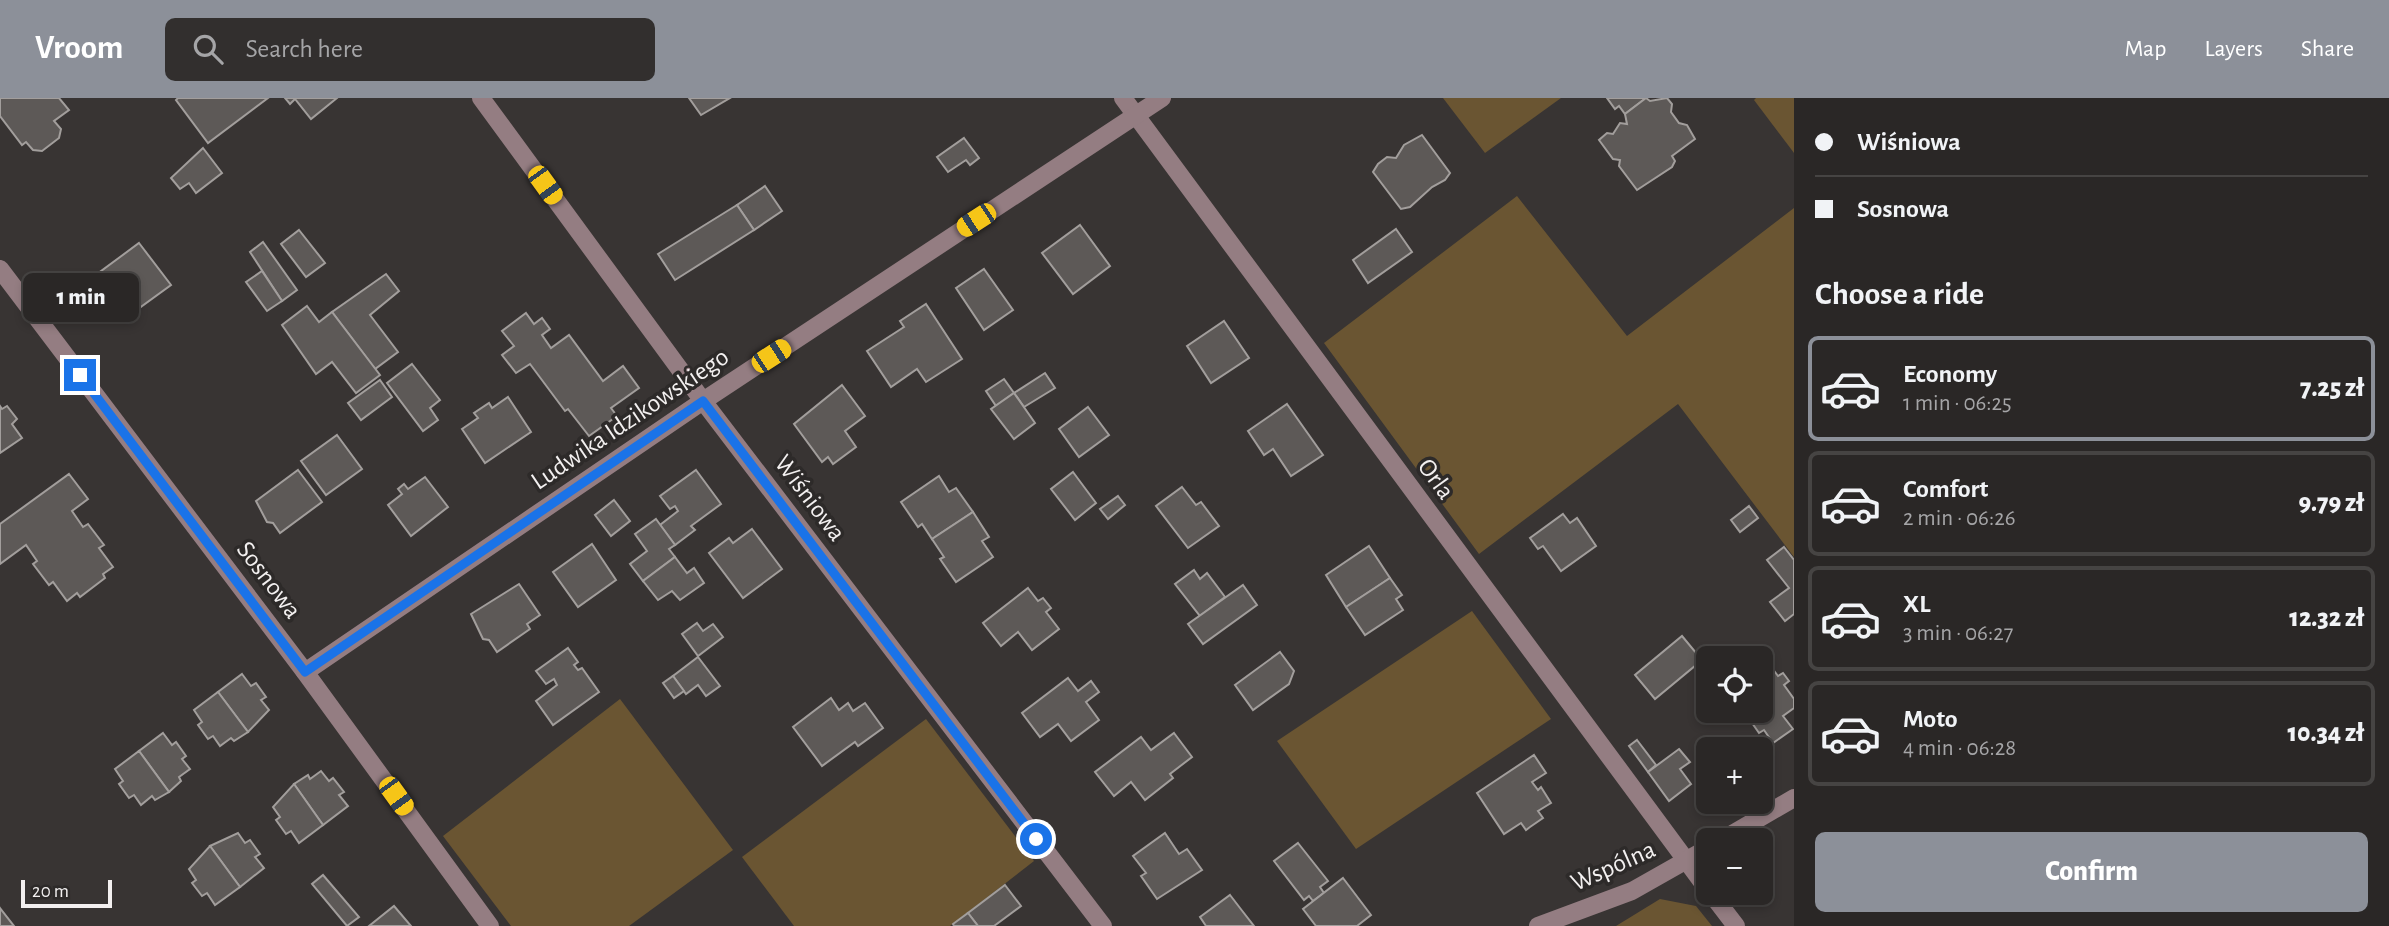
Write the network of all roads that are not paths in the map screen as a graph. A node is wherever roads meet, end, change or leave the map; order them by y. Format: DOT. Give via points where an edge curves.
graph roads {
  1 [pos="481,98"];
  2 [pos="1123,98"];
  3 [pos="1162,98"];
  4 [pos="1135,114"];
  5 [pos="0,269"];
  6 [pos="703,401"];
  7 [pos="305,672"];
  8 [pos="1794,798"];
  9 [pos="1743,828"];
  10 [pos="1696,856"];
  11 [pos="1686,862"];
  12 [pos="1696,875"];
  13 [pos="1720,905"];
  14 [pos="490,926"];
  15 [pos="1103,926"];
  16 [pos="1538,926"];
  17 [pos="1736,926"];
  1 -- 6 [label="street, Wiśniowa"];
  2 -- 4 [label="street, Orla"];
  3 -- 4 [label="street, Ludwika Idzikowskiego"];
  4 -- 6 [label="street, Ludwika Idzikowskiego"];
  4 -- 11 [label="street, Orla"];
  5 -- 7 [label="street, Sosnowa"];
  6 -- 7 [label="street, Ludwika Idzikowskiego"];
  6 -- 15 [label="street, Wiśniowa"];
  7 -- 14 [label="street, Sosnowa"];
  8 -- 9 [label="street"];
  10 -- 11 [label="street, Wspólna"];
  11 -- 12 [label="street, Orla"];
  11 -- 16 [label="street, Wspólna" via="1632,891"];
  13 -- 17 [label="street, Orla"];
}
